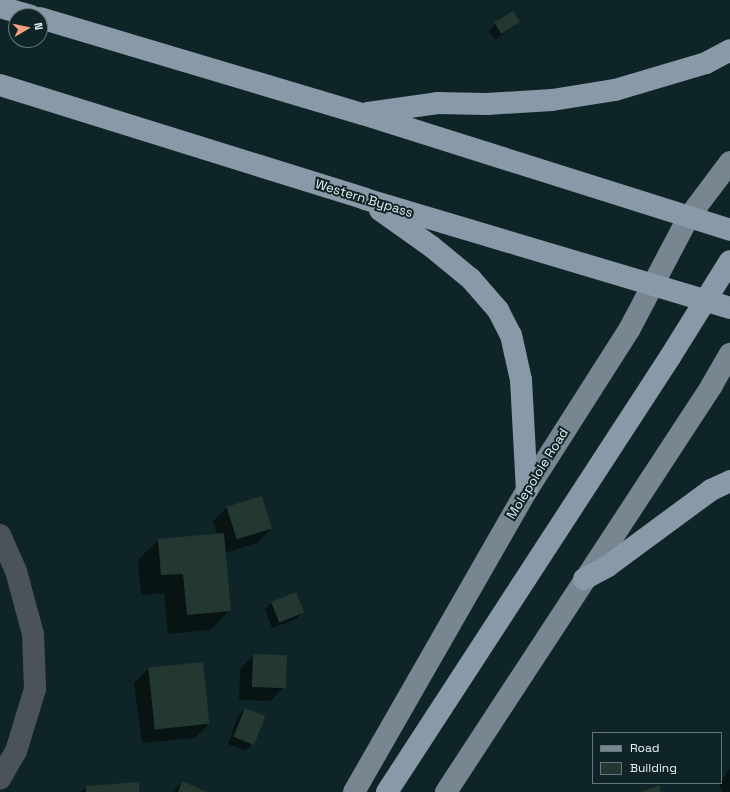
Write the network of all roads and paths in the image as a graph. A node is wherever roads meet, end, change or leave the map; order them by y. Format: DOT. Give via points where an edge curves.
graph roads {
  1 [pos="48,20"];
  2 [pos="730,50"];
  3 [pos="0,85"];
  4 [pos="363,114"];
  5 [pos="730,162"];
  6 [pos="365,199"];
  7 [pos="688,218"];
  8 [pos="730,230"];
  9 [pos="730,261"];
  10 [pos="654,284"];
  11 [pos="707,300"];
  12 [pos="730,308"];
  13 [pos="730,354"];
  14 [pos="730,481"];
  15 [pos="527,490"];
  16 [pos="0,535"];
  17 [pos="4,556"];
  18 [pos="584,579"];
  19 [pos="0,779"];
  20 [pos="354,792"];
  21 [pos="387,792"];
  22 [pos="446,792"];
  1 -- 4 [label="highway"];
  2 -- 4 [label="highway" via="706,62 615,90 552,100 486,104 436,103"];
  3 -- 6 [label="highway, Western Bypass"];
  4 -- 7 [label="highway"];
  5 -- 7 [label="main road, Molepolole Road"];
  6 -- 10 [label="highway, Western Bypass"];
  6 -- 15 [label="highway" via="432,246 471,280 498,310 511,334 520,380"];
  7 -- 8 [label="highway"];
  7 -- 10 [label="main road, Molepolole Road"];
  9 -- 11 [label="highway"];
  10 -- 11 [label="highway, Western Bypass"];
  10 -- 15 [label="main road, Molepolole Road" via="629,330"];
  11 -- 12 [label="highway, Western Bypass"];
  11 -- 21 [label="highway"];
  13 -- 18 [label="main road"];
  14 -- 18 [label="highway" via="711,490 629,551"];
  15 -- 20 [label="main road, Molepolole Road"];
  16 -- 17 [label="street"];
  17 -- 19 [label="street" via="16,571 33,634 35,689 16,751"];
  18 -- 22 [label="main road"];
}
